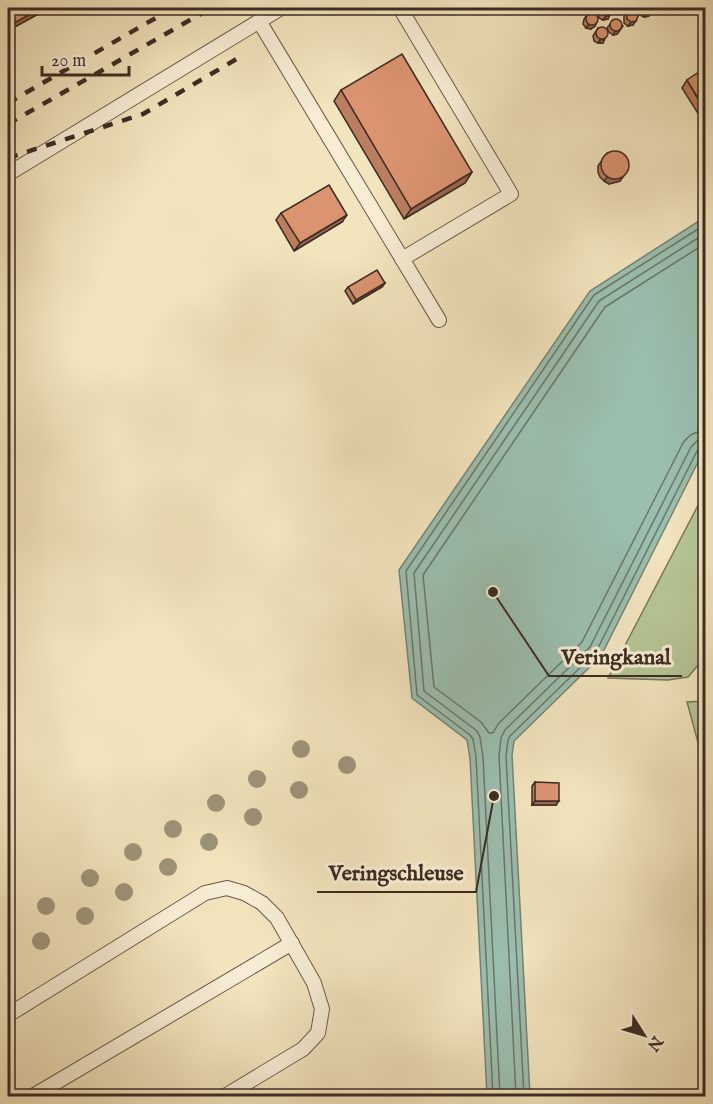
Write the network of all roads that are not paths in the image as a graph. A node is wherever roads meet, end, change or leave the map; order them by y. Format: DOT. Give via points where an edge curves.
graph roads {
  1 [pos="281,8"];
  2 [pos="400,8"];
  3 [pos="259,21"];
  4 [pos="8,174"];
  5 [pos="402,259"];
  6 [pos="439,320"];
  7 [pos="292,943"];
  8 [pos="8,1015"];
  9 [pos="33,1096"];
  10 [pos="225,1096"];
  1 -- 3 [label="lane"];
  2 -- 5 [label="lane" via="511,194"];
  3 -- 4 [label="lane"];
  3 -- 5 [label="lane"];
  5 -- 6 [label="lane"];
  7 -- 8 [label="lane" via="262,903 227,888 206,892"];
  7 -- 9 [label="lane"];
  7 -- 10 [label="lane" via="314,982 322,1009 318,1033 303,1049"];
}
